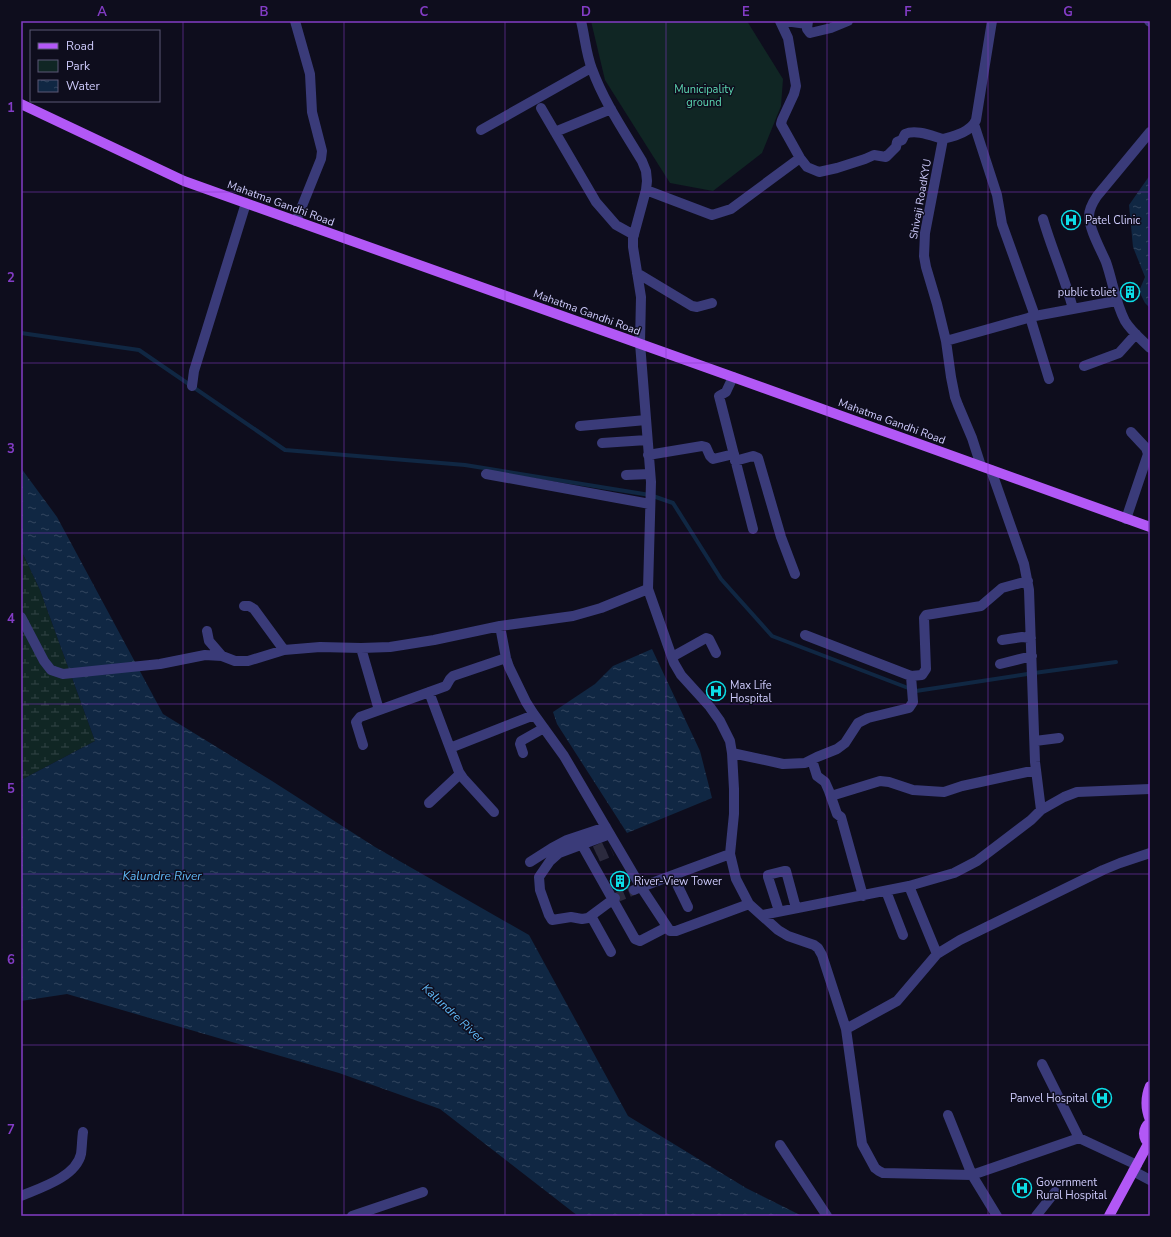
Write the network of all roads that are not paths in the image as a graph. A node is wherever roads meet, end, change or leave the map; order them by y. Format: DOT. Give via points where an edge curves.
graph roads {
  1 [pos="295,21"];
  2 [pos="581,21"];
  3 [pos="780,21"];
  4 [pos="785,21"];
  5 [pos="848,21"];
  6 [pos="992,21"];
  7 [pos="808,22"];
  8 [pos="591,68"];
  9 [pos="21,104"];
  10 [pos="541,108"];
  11 [pos="611,109"];
  12 [pos="974,124"];
  13 [pos="481,130"];
  14 [pos="555,132"];
  15 [pos="1150,132"];
  16 [pos="943,139"];
  17 [pos="800,158"];
  18 [pos="646,190"];
  19 [pos="246,203"];
  20 [pos="1043,219"];
  21 [pos="296,221"];
  22 [pos="634,235"];
  23 [pos="637,273"];
  24 [pos="1116,301"];
  25 [pos="712,303"];
  26 [pos="1073,309"];
  27 [pos="1033,316"];
  28 [pos="1136,334"];
  29 [pos="946,340"];
  30 [pos="640,343"];
  31 [pos="1150,348"];
  32 [pos="1084,366"];
  33 [pos="733,376"];
  34 [pos="1049,379"];
  35 [pos="192,386"];
  36 [pos="646,420"];
  37 [pos="580,426"];
  38 [pos="1131,432"];
  39 [pos="647,440"];
  40 [pos="602,443"];
  41 [pos="648,455"];
  42 [pos="734,458"];
  43 [pos="986,468"];
  44 [pos="486,474"];
  45 [pos="650,474"];
  46 [pos="626,475"];
  47 [pos="650,504"];
  48 [pos="1126,519"];
  49 [pos="1150,527"];
  50 [pos="753,529"];
  51 [pos="795,574"];
  52 [pos="1028,581"];
  53 [pos="648,588"];
  54 [pos="244,606"];
  55 [pos="21,617"];
  56 [pos="500,626"];
  57 [pos="206,631"];
  58 [pos="805,635"];
  59 [pos="1031,638"];
  60 [pos="1002,640"];
  61 [pos="361,648"];
  62 [pos="284,650"];
  63 [pos="716,653"];
  64 [pos="222,656"];
  65 [pos="672,656"];
  66 [pos="1032,656"];
  67 [pos="506,658"];
  68 [pos="1000,664"];
  69 [pos="911,678"];
  70 [pos="429,692"];
  71 [pos="379,710"];
  72 [pos="534,715"];
  73 [pos="544,728"];
  74 [pos="1059,738"];
  75 [pos="1035,741"];
  76 [pos="363,745"];
  77 [pos="450,748"];
  78 [pos="523,753"];
  79 [pos="732,753"];
  80 [pos="812,760"];
  81 [pos="1036,770"];
  82 [pos="460,774"];
  83 [pos="1150,788"];
  84 [pos="831,796"];
  85 [pos="429,803"];
  86 [pos="1041,810"];
  87 [pos="494,812"];
  88 [pos="612,841"];
  89 [pos="590,853"];
  90 [pos="1150,853"];
  91 [pos="730,854"];
  92 [pos="530,862"];
  93 [pos="673,876"];
  94 [pos="909,886"];
  95 [pos="638,890"];
  96 [pos="886,891"];
  97 [pos="863,896"];
  98 [pos="615,900"];
  99 [pos="750,904"];
  100 [pos="688,907"];
  101 [pos="796,908"];
  102 [pos="778,911"];
  103 [pos="762,915"];
  104 [pos="591,916"];
  105 [pos="667,927"];
  106 [pos="903,935"];
  107 [pos="611,952"];
  108 [pos="937,954"];
  109 [pos="846,1029"];
  110 [pos="1042,1064"];
  111 [pos="1150,1086"];
  112 [pos="948,1115"];
  113 [pos="1150,1121"];
  114 [pos="83,1132"];
  115 [pos="1079,1138"];
  116 [pos="1149,1144"];
  117 [pos="780,1145"];
  118 [pos="1135,1168"];
  119 [pos="972,1175"];
  120 [pos="1150,1180"];
  121 [pos="423,1192"];
  122 [pos="1055,1192"];
  123 [pos="21,1196"];
  124 [pos="352,1216"];
  125 [pos="827,1216"];
  126 [pos="997,1216"];
  127 [pos="1036,1216"];
  128 [pos="1109,1216"];
  1 -- 21 [label="street" via="310,74 312,112 322,151"];
  2 -- 8 [label="street"];
  3 -- 17 [label="street" via="788,38 796,86 781,124"];
  4 -- 7 [label="street"];
  5 -- 7 [label="street" via="810,32 807,29"];
  6 -- 12 [label="street"];
  8 -- 11 [label="street"];
  8 -- 13 [label="street"];
  9 -- 19 [label="main road, Mahatma Gandhi Road" via="184,181"];
  10 -- 14 [label="street"];
  11 -- 14 [label="street"];
  11 -- 18 [label="street" via="642,161 646,171"];
  12 -- 16 [label="street" via="960,134"];
  12 -- 27 [label="street" via="997,195 1002,224"];
  14 -- 22 [label="street" via="596,202 616,225"];
  15 -- 24 [label="street" via="1097,196 1089,215"];
  16 -- 17 [label="street" via="929,134 909,132 904,134 902,140 897,142 896,147 886,157 874,156 819,172 808,167"];
  16 -- 29 [label="street, Shivaji RoadKYU" via="925,233 924,256"];
  17 -- 18 [label="street" via="731,208 712,216"];
  18 -- 22 [label="street"];
  19 -- 21 [label="main road, Mahatma Gandhi Road"];
  19 -- 35 [label="street" via="194,371"];
  20 -- 26 [label="street"];
  21 -- 30 [label="main road, Mahatma Gandhi Road"];
  22 -- 23 [label="street"];
  23 -- 25 [label="street" via="692,306"];
  23 -- 30 [label="street" via="641,297"];
  24 -- 26 [label="street"];
  24 -- 28 [label="street" via="1125,320"];
  26 -- 27 [label="street"];
  27 -- 29 [label="street"];
  27 -- 34 [label="street"];
  28 -- 31 [label="street"];
  28 -- 32 [label="street" via="1119,353"];
  29 -- 43 [label="street, Shivaji RoadKYU" via="955,397"];
  30 -- 33 [label="main road, Mahatma Gandhi Road"];
  30 -- 36 [label="street"];
  33 -- 42 [label="street" via="726,392 719,396"];
  33 -- 43 [label="main road, Mahatma Gandhi Road"];
  36 -- 37 [label="street"];
  36 -- 39 [label="street"];
  38 -- 48 [label="street" via="1146,448 1148,454"];
  39 -- 40 [label="street"];
  39 -- 41 [label="street"];
  41 -- 42 [label="street" via="702,446 706,447 713,459"];
  41 -- 45 [label="street"];
  42 -- 50 [label="street"];
  42 -- 51 [label="street" via="758,458 781,537"];
  43 -- 48 [label="main road, Mahatma Gandhi Road"];
  43 -- 52 [label="street, Shivaji RoadKYU" via="1024,564"];
  44 -- 47 [label="street"];
  45 -- 46 [label="street"];
  45 -- 47 [label="street"];
  47 -- 53 [label="street"];
  48 -- 49 [label="main road, Mahatma Gandhi Road"];
  52 -- 59 [label="street, Shivaji RoadKYU"];
  52 -- 69 [label="street" via="1002,588 981,606 926,615 926,669 922,675"];
  53 -- 56 [label="street" via="588,613"];
  53 -- 65 [label="street"];
  54 -- 62 [label="street" via="254,609"];
  55 -- 64 [label="street" via="44,662 51,670 63,674 160,664 205,655"];
  56 -- 61 [label="street" via="390,647"];
  56 -- 67 [label="street"];
  57 -- 64 [label="street" via="209,640"];
  58 -- 69 [label="street"];
  59 -- 60 [label="street"];
  59 -- 66 [label="street, Shivaji RoadKYU"];
  61 -- 62 [label="street" via="320,647"];
  61 -- 71 [label="street"];
  62 -- 64 [label="street" via="248,661 235,661"];
  63 -- 65 [label="street" via="706,638"];
  65 -- 79 [label="street" via="681,675 720,721 730,741"];
  66 -- 68 [label="street"];
  66 -- 75 [label="street, Shivaji RoadKYU"];
  67 -- 70 [label="street" via="454,676 446,686"];
  67 -- 72 [label="street"];
  69 -- 80 [label="street" via="913,702 909,708 858,723 845,743"];
  70 -- 71 [label="street"];
  70 -- 77 [label="street"];
  71 -- 76 [label="street" via="360,717 356,722"];
  72 -- 73 [label="street"];
  72 -- 77 [label="street"];
  73 -- 78 [label="street" via="521,740"];
  73 -- 88 [label="street" via="564,756"];
  74 -- 75 [label="street"];
  75 -- 81 [label="street, Shivaji RoadKYU"];
  77 -- 82 [label="street"];
  79 -- 80 [label="street" via="783,764 805,763"];
  79 -- 91 [label="street" via="734,814"];
  80 -- 84 [label="street" via="817,776 825,782"];
  81 -- 84 [label="street" via="944,792 913,790 880,781"];
  81 -- 86 [label="street, Shivaji RoadKYU"];
  82 -- 85 [label="street"];
  82 -- 87 [label="street"];
  83 -- 86 [label="street" via="1077,792"];
  84 -- 97 [label="street" via="841,818"];
  86 -- 94 [label="street" via="977,861 954,873"];
  88 -- 89 [label="street"];
  88 -- 92 [label="street" via="567,840"];
  88 -- 95 [label="street"];
  89 -- 98 [label="street"];
  89 -- 104 [label="street" via="559,853 550,860 539,877 540,890 552,920 571,917 582,919"];
  90 -- 108 [label="street" via="1103,870 960,940"];
  91 -- 93 [label="street"];
  91 -- 99 [label="street" via="736,879"];
  93 -- 95 [label="street"];
  93 -- 100 [label="street"];
  94 -- 96 [label="street"];
  94 -- 108 [label="street"];
  95 -- 105 [label="street"];
  96 -- 97 [label="street"];
  96 -- 106 [label="street"];
  97 -- 101 [label="street"];
  98 -- 104 [label="street"];
  98 -- 105 [label="street" via="635,939 640,941"];
  99 -- 103 [label="street"];
  99 -- 105 [label="street" via="676,931 670,931"];
  101 -- 102 [label="street"];
  101 -- 102 [label="street" via="784,871 768,875"];
  102 -- 103 [label="street"];
  103 -- 109 [label="street" via="788,936 814,944 818,948"];
  104 -- 107 [label="street"];
  108 -- 109 [label="street" via="897,1001"];
  109 -- 119 [label="street" via="862,1144 875,1168 883,1173"];
  110 -- 115 [label="street"];
  111 -- 113 [label="main road" via="1146,1105"];
  112 -- 119 [label="street"];
  113 -- 116 [label="main road" via="1144,1130 1145,1140"];
  114 -- 123 [label="street" via="81,1155 77,1164 60,1179"];
  115 -- 118 [label="street"];
  115 -- 119 [label="street"];
  116 -- 118 [label="main road"];
  117 -- 125 [label="street"];
  118 -- 120 [label="street"];
  118 -- 128 [label="main road"];
  119 -- 126 [label="street"];
  121 -- 124 [label="street"];
  122 -- 127 [label="street"];
}
